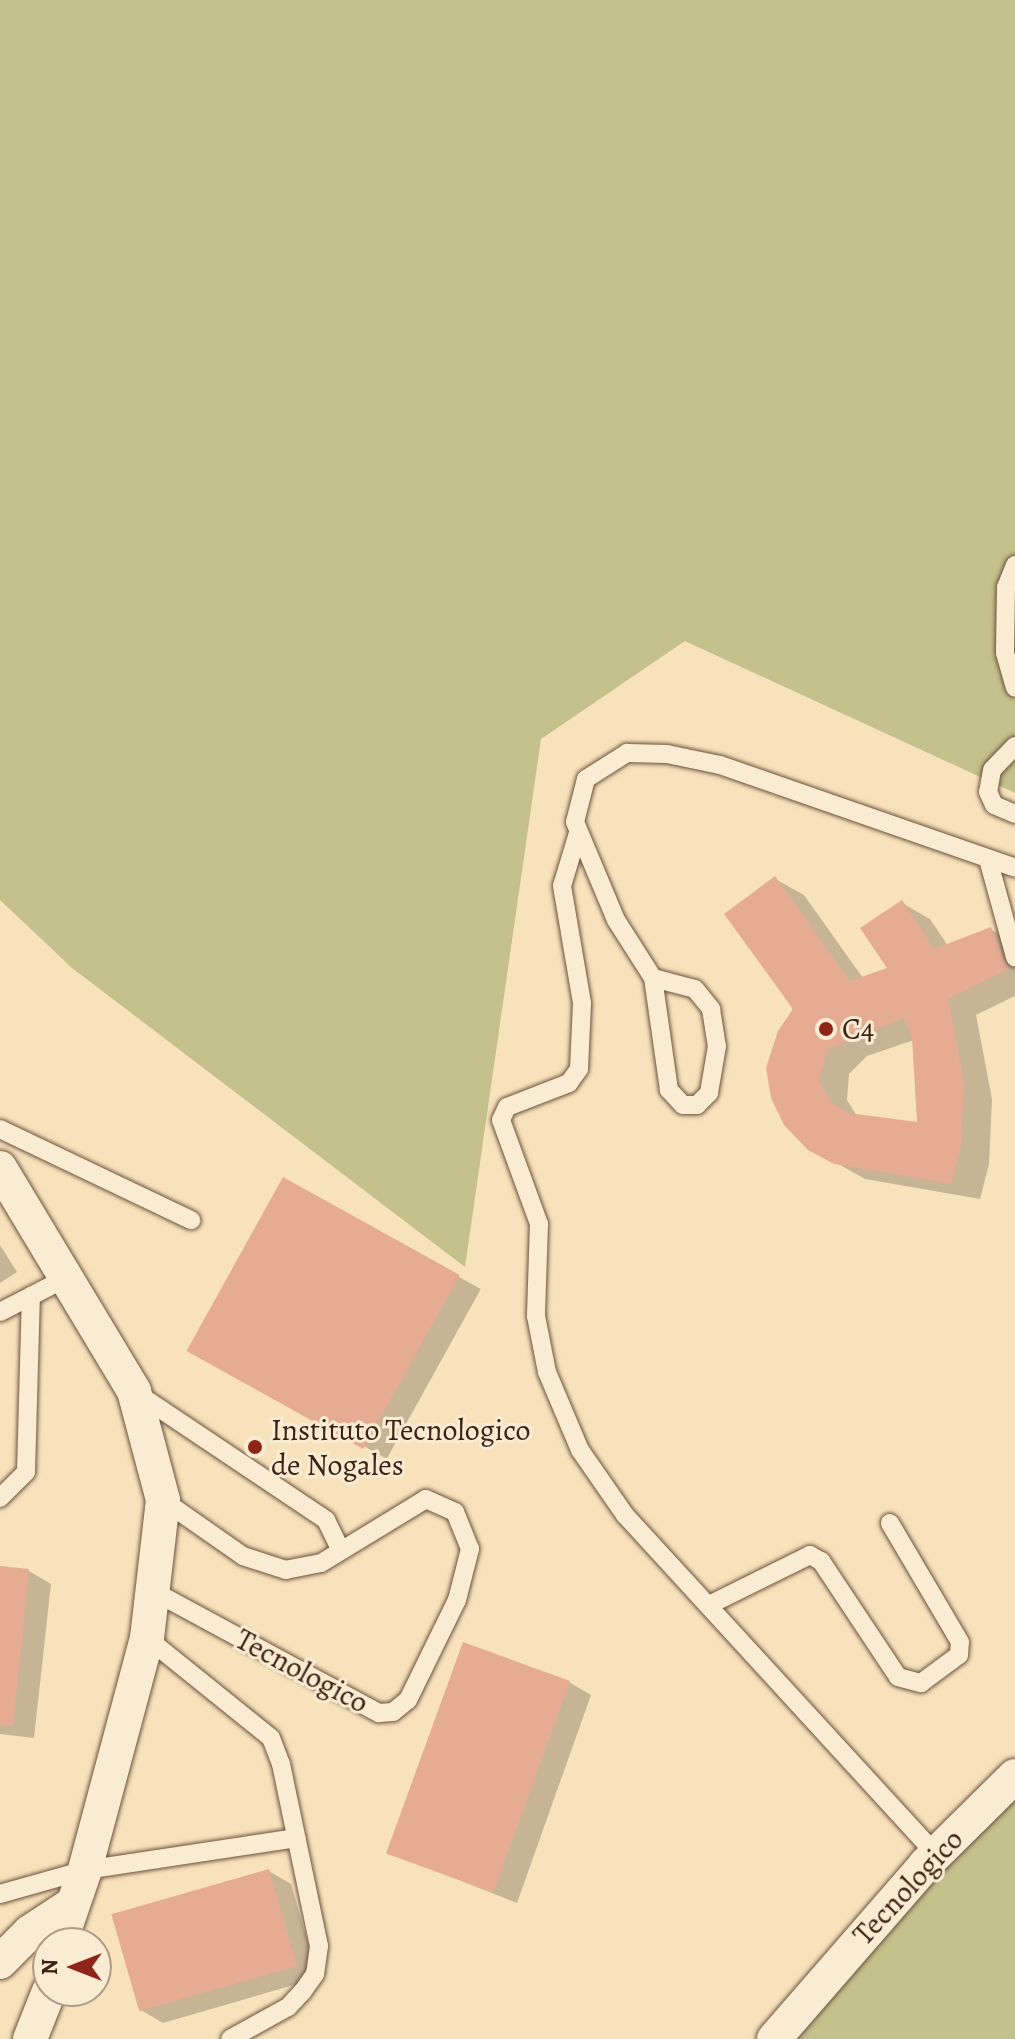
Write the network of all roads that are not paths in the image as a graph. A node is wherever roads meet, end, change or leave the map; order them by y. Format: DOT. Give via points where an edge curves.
graph roads {
  1 [pos="1015,565"];
  2 [pos="1015,688"];
  3 [pos="1015,746"];
  4 [pos="1015,814"];
  5 [pos="578,833"];
  6 [pos="988,859"];
  7 [pos="1015,868"];
  8 [pos="1015,957"];
  9 [pos="653,978"];
  10 [pos="0,1129"];
  11 [pos="0,1168"];
  12 [pos="191,1220"];
  13 [pos="66,1278"];
  14 [pos="31,1296"];
  15 [pos="0,1312"];
  16 [pos="134,1391"];
  17 [pos="0,1498"];
  18 [pos="163,1500"];
  19 [pos="890,1523"];
  20 [pos="340,1549"];
  21 [pos="153,1591"];
  22 [pos="709,1605"];
  23 [pos="147,1638"];
  24 [pos="1015,1776"];
  25 [pos="297,1838"];
  26 [pos="936,1854"];
  27 [pos="85,1870"];
  28 [pos="0,1894"];
  29 [pos="30,1936"];
  30 [pos="0,1962"];
  31 [pos="43,2007"];
  32 [pos="30,2039"];
  33 [pos="230,2039"];
  34 [pos="774,2039"];
  1 -- 2 [label="lane" via="1006,587 1005,653"];
  3 -- 4 [label="lane" via="992,770 988,792 994,805"];
  5 -- 6 [label="lane" via="576,805 586,779 627,753 667,754 720,765"];
  5 -- 9 [label="lane" via="616,920"];
  5 -- 22 [label="lane" via="562,886 582,1003 579,1069 569,1083 507,1107 501,1127 539,1224 541,1348 580,1450 625,1515"];
  6 -- 7 [label="lane"];
  6 -- 8 [label="lane"];
  9 -- 9 [label="lane" via="669,1090 683,1105 697,1105 709,1093 717,1046 711,1009 695,989"];
  10 -- 12 [label="lane"];
  11 -- 13 [label="street"];
  13 -- 14 [label="lane"];
  13 -- 16 [label="street"];
  14 -- 15 [label="lane"];
  14 -- 17 [label="lane" via="26,1472"];
  16 -- 18 [label="street"];
  16 -- 20 [label="lane" via="326,1520"];
  18 -- 20 [label="lane, Tecnologico" via="243,1556 286,1570 321,1563"];
  18 -- 21 [label="street"];
  19 -- 22 [label="lane" via="960,1642 959,1655 921,1683 898,1677 815,1557 803,1555"];
  20 -- 21 [label="lane, Tecnologico" via="426,1499 455,1512 470,1549 457,1600 408,1700 393,1712 379,1713"];
  21 -- 23 [label="street"];
  22 -- 26 [label="lane"];
  23 -- 25 [label="lane, Tecnologico" via="271,1738"];
  23 -- 27 [label="street"];
  24 -- 26 [label="street, Tecnologico"];
  25 -- 27 [label="lane"];
  25 -- 33 [label="lane, Tecnologico" via="319,1946 315,1974 288,2007"];
  26 -- 34 [label="street, Tecnologico"];
  27 -- 28 [label="lane"];
  27 -- 29 [label="street" via="68,1907"];
  29 -- 30 [label="street"];
  31 -- 32 [label="street"];
}
